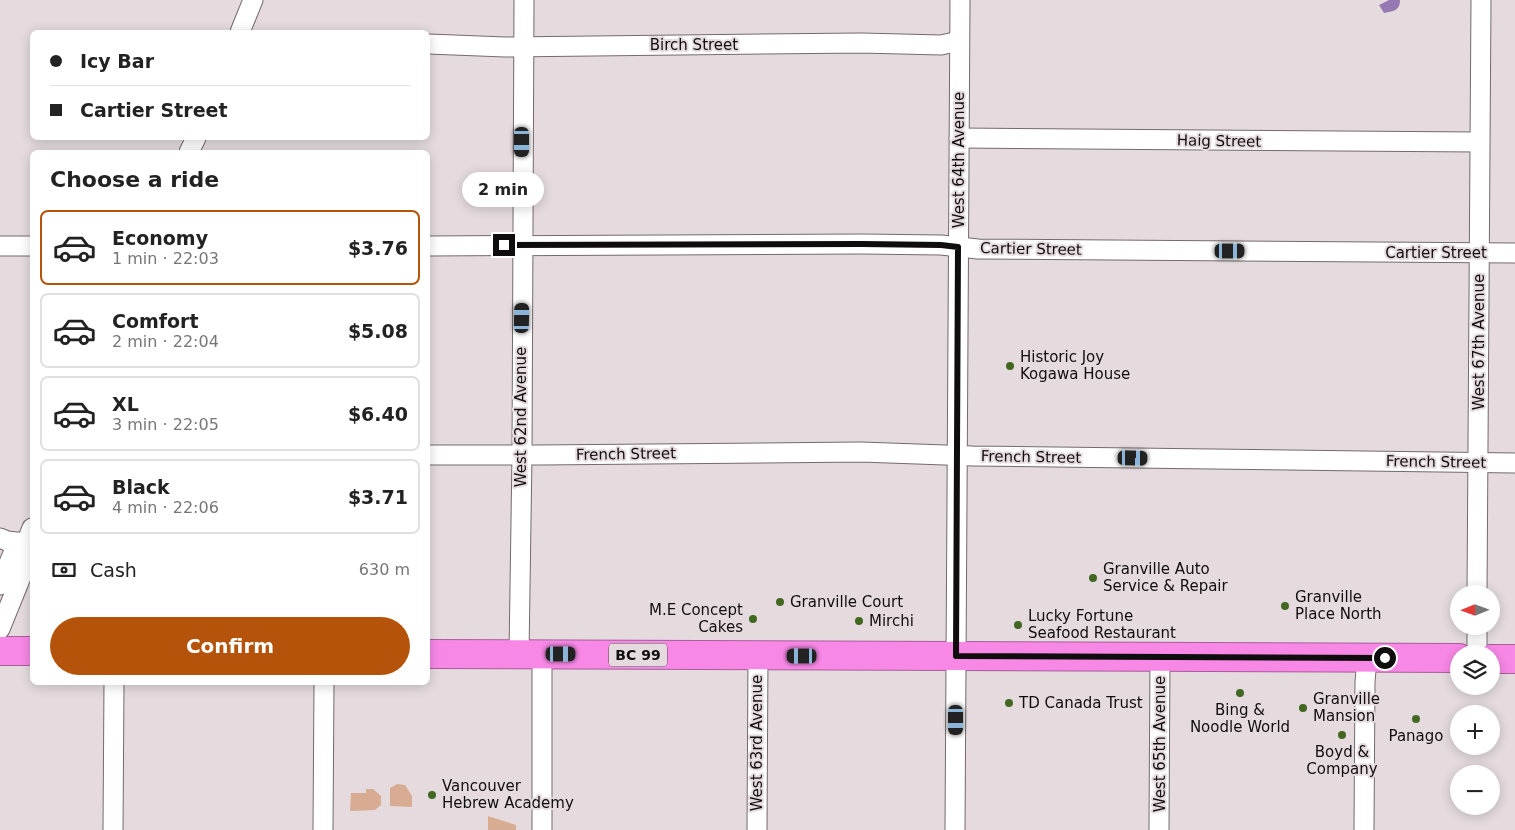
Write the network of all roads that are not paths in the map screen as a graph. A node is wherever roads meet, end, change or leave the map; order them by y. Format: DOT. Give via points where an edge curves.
graph roads {
  1 [pos="253,0"];
  2 [pos="524,0"];
  3 [pos="960,0"];
  4 [pos="1481,0"];
  5 [pos="241,30"];
  6 [pos="959,41"];
  7 [pos="430,44"];
  8 [pos="524,46"];
  9 [pos="959,138"];
  10 [pos="1479,142"];
  11 [pos="522,245"];
  12 [pos="0,246"];
  13 [pos="30,246"];
  14 [pos="430,246"];
  15 [pos="958,247"];
  16 [pos="1479,253"];
  17 [pos="1515,253"];
  18 [pos="430,455"];
  19 [pos="522,455"];
  20 [pos="957,455"];
  21 [pos="1478,463"];
  22 [pos="1515,463"];
  23 [pos="29,536"];
  24 [pos="0,538"];
  25 [pos="0,585"];
  26 [pos="1477,585"];
  27 [pos="0,629"];
  28 [pos="0,651"];
  29 [pos="30,651"];
  30 [pos="430,654"];
  31 [pos="530,654"];
  32 [pos="758,656"];
  33 [pos="956,656"];
  34 [pos="1160,658"];
  35 [pos="1367,658"];
  36 [pos="1450,658"];
  37 [pos="1500,658"];
  38 [pos="1515,659"];
  39 [pos="114,685"];
  40 [pos="324,685"];
  41 [pos="113,830"];
  42 [pos="323,830"];
  43 [pos="542,830"];
  44 [pos="757,830"];
  45 [pos="955,830"];
  46 [pos="1159,830"];
  47 [pos="1364,830"];
  1 -- 5 [label="street"];
  2 -- 8 [label="street, West 62nd Avenue"];
  3 -- 6 [label="street, West 64th Avenue"];
  4 -- 10 [label="street, West 67th Avenue"];
  6 -- 8 [label="street, Birch Street" via="941,45"];
  6 -- 9 [label="street, West 64th Avenue"];
  7 -- 8 [label="street, Birch Street"];
  8 -- 11 [label="street, West 62nd Avenue"];
  9 -- 10 [label="street, Haig Street"];
  9 -- 15 [label="street, West 64th Avenue"];
  10 -- 16 [label="street, West 67th Avenue"];
  11 -- 14 [label="street, Cartier Street"];
  11 -- 15 [label="street, Cartier Street" via="862,244"];
  11 -- 19 [label="street, West 62nd Avenue"];
  12 -- 13 [label="street"];
  15 -- 16 [label="street, Cartier Street"];
  15 -- 20 [label="street, West 64th Avenue"];
  16 -- 17 [label="street, Cartier Street"];
  16 -- 21 [label="street, West 67th Avenue"];
  18 -- 19 [label="street, French Street"];
  19 -- 20 [label="street, French Street" via="861,452"];
  19 -- 31 [label="street, West 62nd Avenue"];
  20 -- 21 [label="street, French Street"];
  20 -- 33 [label="street, West 64th Avenue"];
  21 -- 22 [label="street, French Street"];
  21 -- 26 [label="street, West 67th Avenue"];
  23 -- 24 [label="street" via="7,541"];
  23 -- 25 [label="street" via="13,553"];
  23 -- 27 [label="street" via="28,560"];
  28 -- 29 [label="highway"];
  30 -- 31 [label="highway, BC 99"];
  31 -- 32 [label="highway, BC 99"];
  31 -- 43 [label="street, West 62nd Avenue"];
  32 -- 33 [label="highway, BC 99"];
  32 -- 44 [label="street, West 63rd Avenue"];
  33 -- 34 [label="highway, BC 99"];
  33 -- 45 [label="street, West 64th Avenue"];
  34 -- 35 [label="highway, BC 99"];
  34 -- 46 [label="street, West 65th Avenue"];
  35 -- 36 [label="highway, BC 99"];
  35 -- 47 [label="street"];
  37 -- 38 [label="highway"];
  39 -- 41 [label="street"];
  40 -- 42 [label="street"];
}
